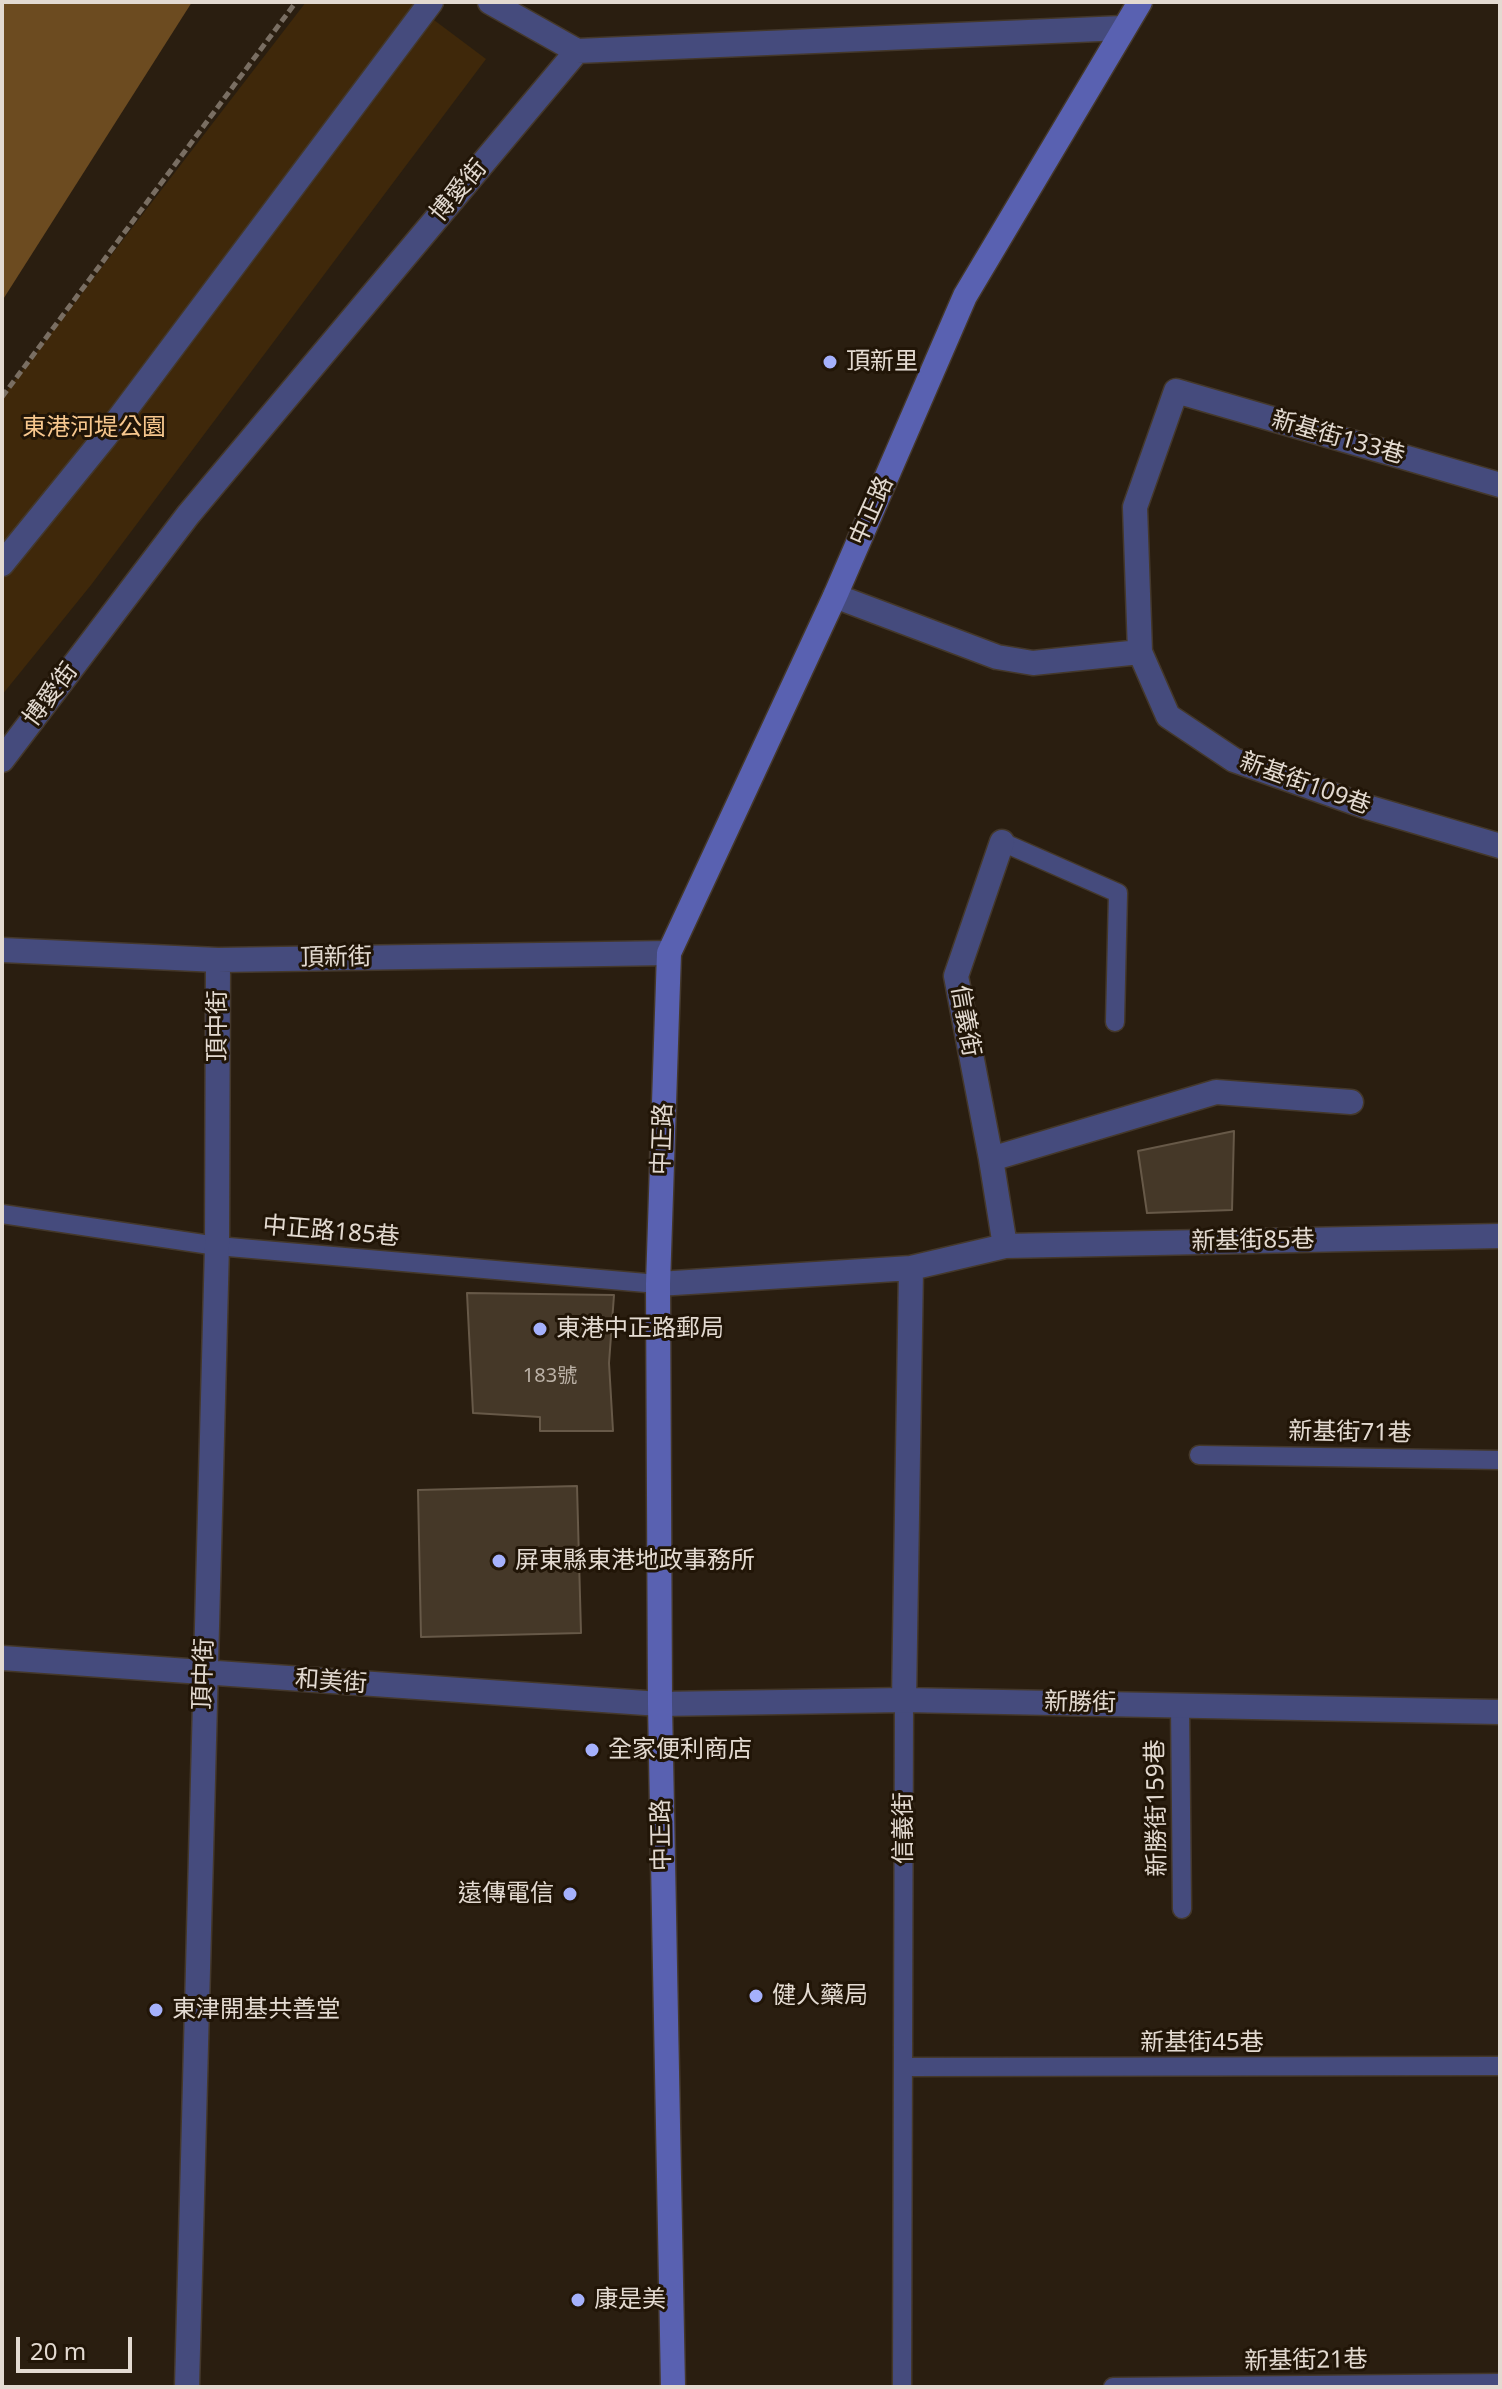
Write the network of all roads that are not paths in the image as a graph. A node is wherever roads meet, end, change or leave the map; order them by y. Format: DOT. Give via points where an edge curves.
graph roads {
  1 [pos="431,2"];
  2 [pos="490,2"];
  3 [pos="1140,2"];
  4 [pos="1123,28"];
  5 [pos="577,51"];
  6 [pos="1176,391"];
  7 [pos="1500,485"];
  8 [pos="2,564"];
  9 [pos="835,596"];
  10 [pos="1140,652"];
  11 [pos="2,760"];
  12 [pos="1002,842"];
  13 [pos="1500,846"];
  14 [pos="2,950"];
  15 [pos="669,953"];
  16 [pos="218,960"];
  17 [pos="1115,1022"];
  18 [pos="1351,1102"];
  19 [pos="991,1159"];
  20 [pos="2,1214"];
  21 [pos="1500,1236"];
  22 [pos="217,1246"];
  23 [pos="1005,1246"];
  24 [pos="911,1268"];
  25 [pos="658,1284"];
  26 [pos="1199,1455"];
  27 [pos="1500,1460"];
  28 [pos="2,1658"];
  29 [pos="204,1674"];
  30 [pos="904,1700"];
  31 [pos="660,1704"];
  32 [pos="1180,1705"];
  33 [pos="1500,1712"];
  34 [pos="1182,1909"];
  35 [pos="1500,2066"];
  36 [pos="903,2067"];
  37 [pos="1500,2383"];
  38 [pos="187,2387"];
  39 [pos="673,2387"];
  40 [pos="902,2387"];
  41 [pos="1113,2387"];
  1 -- 8 [label="street" via="105,437"];
  2 -- 5 [label="street"];
  3 -- 4 [label="main road, 中正路"];
  4 -- 5 [label="street"];
  4 -- 9 [label="main road, 中正路" via="965,296"];
  5 -- 11 [label="street, 博愛街" via="188,515"];
  6 -- 7 [label="street, 新基街133巷"];
  6 -- 10 [label="street, 新基街109巷" via="1135,507"];
  9 -- 10 [label="street" via="997,657 1033,663"];
  9 -- 15 [label="main road, 中正路"];
  10 -- 13 [label="street, 新基街109巷" via="1168,716 1234,760"];
  12 -- 17 [label="lane" via="1118,893"];
  12 -- 19 [label="street, 信義街" via="956,976"];
  14 -- 16 [label="street, 頂新街"];
  15 -- 16 [label="street, 頂新街"];
  15 -- 25 [label="main road, 中正路"];
  16 -- 22 [label="street, 頂中街"];
  18 -- 19 [label="street" via="1216,1092"];
  19 -- 23 [label="street"];
  20 -- 22 [label="lane, 中正路185巷"];
  21 -- 23 [label="street, 新基街85巷"];
  22 -- 25 [label="lane, 中正路185巷"];
  22 -- 29 [label="street, 頂中街"];
  23 -- 24 [label="street, 新基街85巷"];
  24 -- 25 [label="street, 新基街85巷"];
  24 -- 30 [label="street, 信義街"];
  25 -- 31 [label="main road, 中正路"];
  26 -- 27 [label="lane, 新基街71巷"];
  28 -- 29 [label="street, 和美街"];
  29 -- 31 [label="street, 和美街"];
  29 -- 38 [label="street, 頂中街"];
  30 -- 31 [label="street, 新勝街"];
  30 -- 32 [label="street, 新勝街"];
  30 -- 36 [label="lane, 信義街"];
  31 -- 39 [label="main road, 中正路"];
  32 -- 33 [label="street, 新勝街"];
  32 -- 34 [label="lane, 新勝街159巷"];
  35 -- 36 [label="lane, 新基街45巷"];
  36 -- 40 [label="lane, 信義街"];
  37 -- 41 [label="lane, 新基街21巷"];
}
